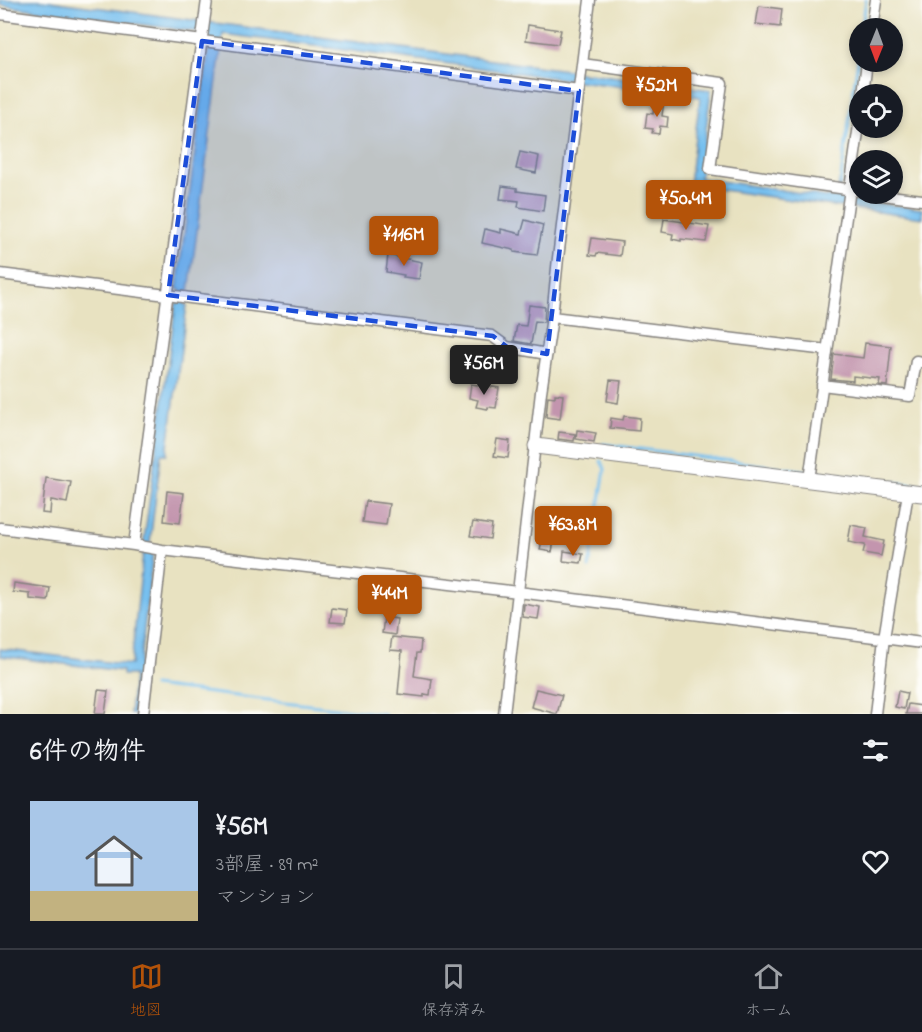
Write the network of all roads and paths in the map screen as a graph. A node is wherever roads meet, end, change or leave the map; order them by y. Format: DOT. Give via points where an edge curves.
graph roads {
  1 [pos="207,0"];
  2 [pos="590,0"];
  3 [pos="876,0"];
  4 [pos="0,14"];
  5 [pos="873,18"];
  6 [pos="204,35"];
  7 [pos="581,77"];
  8 [pos="856,138"];
  9 [pos="847,191"];
  10 [pos="903,198"];
  11 [pos="922,200"];
  12 [pos="0,274"];
  13 [pos="178,296"];
  14 [pos="552,317"];
  15 [pos="827,350"];
  16 [pos="547,354"];
  17 [pos="922,362"];
  18 [pos="822,385"];
  19 [pos="536,446"];
  20 [pos="810,474"];
  21 [pos="915,493"];
  22 [pos="0,528"];
  23 [pos="148,548"];
  24 [pos="518,592"];
  25 [pos="884,638"];
  26 [pos="922,643"];
  27 [pos="143,714"];
  28 [pos="504,714"];
  29 [pos="874,714"];
  1 -- 6 [label="street"];
  2 -- 7 [label="street"];
  3 -- 5 [label="street"];
  4 -- 6 [label="street"];
  6 -- 7 [label="street" via="225,44"];
  6 -- 13 [label="street"];
  7 -- 9 [label="street" via="722,83 711,169"];
  7 -- 14 [label="street"];
  8 -- 9 [label="street"];
  9 -- 15 [label="street"];
  10 -- 11 [label="street"];
  12 -- 13 [label="street"];
  13 -- 16 [label="street" via="492,336 507,347"];
  13 -- 23 [label="street"];
  14 -- 15 [label="street"];
  14 -- 16 [label="street"];
  15 -- 18 [label="street"];
  16 -- 19 [label="street"];
  17 -- 18 [label="street" via="916,361 910,396"];
  18 -- 20 [label="street"];
  19 -- 20 [label="street"];
  19 -- 24 [label="street"];
  20 -- 21 [label="street"];
  21 -- 25 [label="street"];
  22 -- 23 [label="street"];
  23 -- 24 [label="street"];
  23 -- 27 [label="street"];
  24 -- 25 [label="street"];
  24 -- 28 [label="street"];
  25 -- 26 [label="street"];
  25 -- 29 [label="street"];
}
